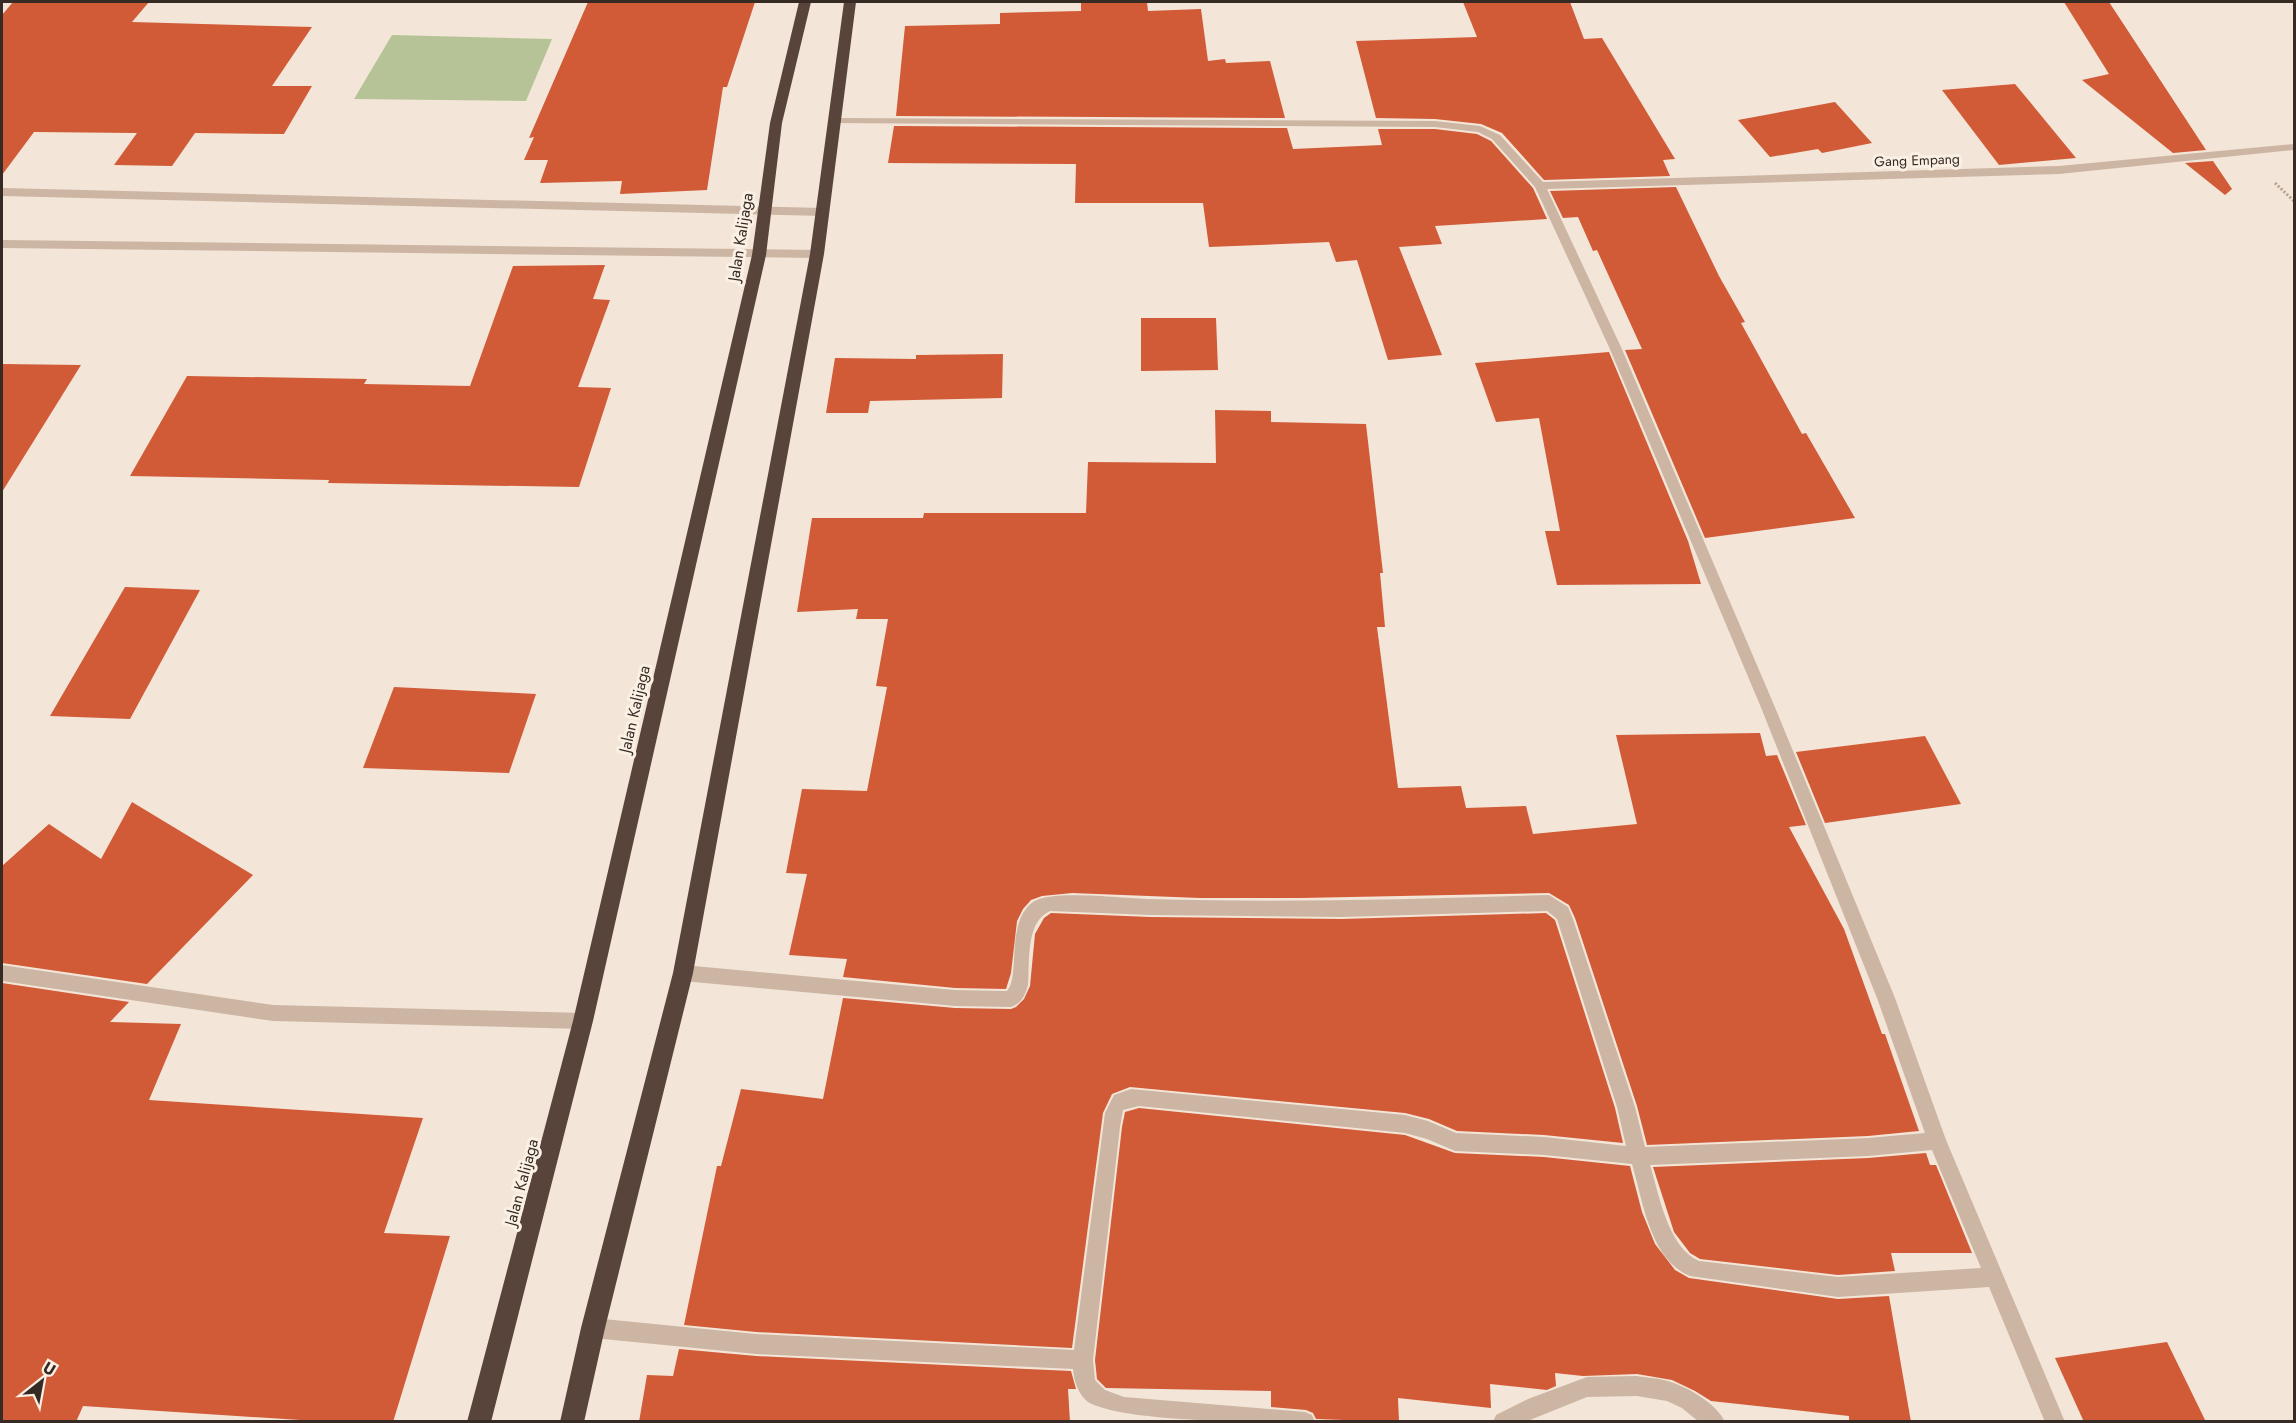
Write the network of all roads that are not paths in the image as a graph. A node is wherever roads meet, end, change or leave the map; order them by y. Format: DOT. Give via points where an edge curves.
graph roads {
  1 [pos="805,2"];
  2 [pos="850,2"];
  3 [pos="835,121"];
  4 [pos="2295,147"];
  5 [pos="1540,186"];
  6 [pos="2,192"];
  7 [pos="764,212"];
  8 [pos="823,212"];
  9 [pos="2,244"];
  10 [pos="817,254"];
  11 [pos="759,255"];
  12 [pos="2,973"];
  13 [pos="683,973"];
  14 [pos="583,1021"];
  15 [pos="1937,1141"];
  16 [pos="1638,1156"];
  17 [pos="1995,1277"];
  18 [pos="592,1328"];
  19 [pos="1083,1360"];
  20 [pos="478,1422"];
  21 [pos="572,1422"];
  22 [pos="1305,1422"];
  23 [pos="1503,1422"];
  24 [pos="1715,1422"];
  25 [pos="2055,1422"];
  1 -- 7 [label="highway, Jalan Kalijaga" via="776,123"];
  2 -- 3 [label="highway"];
  3 -- 5 [label="street" via="1435,124 1480,129 1496,136"];
  3 -- 8 [label="highway"];
  4 -- 5 [label="street, Gang Empang" via="2059,170"];
  5 -- 15 [label="street" via="1615,347 1767,705 1886,998"];
  6 -- 7 [label="street"];
  7 -- 8 [label="street"];
  7 -- 11 [label="highway, Jalan Kalijaga"];
  8 -- 10 [label="highway"];
  9 -- 11 [label="street"];
  10 -- 11 [label="street"];
  10 -- 13 [label="highway"];
  11 -- 14 [label="highway, Jalan Kalijaga"];
  12 -- 14 [label="street" via="273,1013"];
  13 -- 16 [label="street" via="955,998 1011,999 1020,985 1027,926 1034,911 1049,903 1342,909 1549,903 1562,912 1571,934"];
  13 -- 18 [label="highway"];
  14 -- 20 [label="highway, Jalan Kalijaga"];
  15 -- 16 [label="street"];
  15 -- 17 [label="street"];
  16 -- 17 [label="street" via="1667,1243 1690,1267 1838,1287"];
  16 -- 19 [label="street" via="1455,1142 1406,1124 1124,1098 1116,1104 1111,1127"];
  17 -- 25 [label="street"];
  18 -- 19 [label="street" via="756,1344"];
  18 -- 21 [label="highway"];
  19 -- 22 [label="street" via="1082,1374 1091,1392 1101,1400 1124,1407"];
  23 -- 24 [label="street" via="1587,1387 1637,1386 1669,1391"];
}
